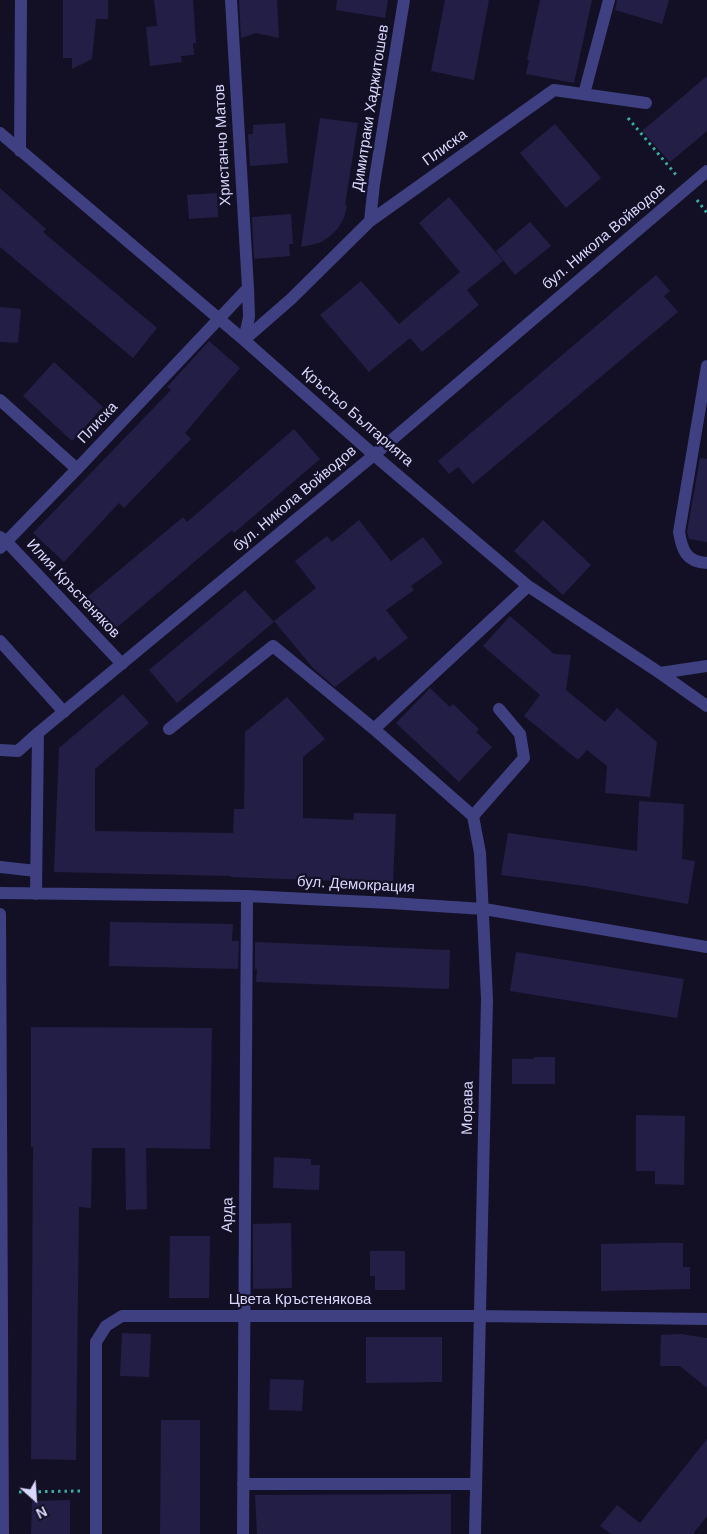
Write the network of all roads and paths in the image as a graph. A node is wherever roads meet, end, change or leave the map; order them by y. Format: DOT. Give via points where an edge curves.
graph roads {
  1 [pos="21,0"];
  2 [pos="231,0"];
  3 [pos="404,0"];
  4 [pos="608,0"];
  5 [pos="584,94"];
  6 [pos="612,98"];
  7 [pos="646,103"];
  8 [pos="0,133"];
  9 [pos="20,151"];
  10 [pos="707,171"];
  11 [pos="686,188"];
  12 [pos="707,213"];
  13 [pos="370,221"];
  14 [pos="248,288"];
  15 [pos="217,319"];
  16 [pos="244,340"];
  17 [pos="707,366"];
  18 [pos="0,400"];
  19 [pos="374,455"];
  20 [pos="76,469"];
  21 [pos="2,542"];
  22 [pos="707,563"];
  23 [pos="528,586"];
  24 [pos="0,641"];
  25 [pos="122,664"];
  26 [pos="707,666"];
  27 [pos="660,673"];
  28 [pos="707,706"];
  29 [pos="499,710"];
  30 [pos="64,712"];
  31 [pos="169,729"];
  32 [pos="374,729"];
  33 [pos="38,733"];
  34 [pos="0,750"];
  35 [pos="473,816"];
  36 [pos="0,867"];
  37 [pos="36,871"];
  38 [pos="0,894"];
  39 [pos="36,894"];
  40 [pos="248,896"];
  41 [pos="484,909"];
  42 [pos="0,914"];
  43 [pos="707,947"];
  44 [pos="480,1316"];
  45 [pos="244,1317"];
  46 [pos="707,1319"];
  47 [pos="243,1484"];
  48 [pos="476,1484"];
  49 [pos="96,1491"];
  50 [pos="3,1492"];
  51 [pos="3,1534"];
  52 [pos="96,1534"];
  53 [pos="243,1534"];
  54 [pos="475,1534"];
  1 -- 9 [label="street"];
  2 -- 14 [label="street, Христанчо Матов"];
  3 -- 13 [label="street, Димитраки Хаджитошев"];
  4 -- 5 [label="street"];
  5 -- 6 [label="street, Плиска"];
  5 -- 13 [label="street, Плиска" via="554,90"];
  6 -- 7 [label="street, Плиска"];
  6 -- 11 [label="path"];
  8 -- 9 [label="street, Кръстьо Българията"];
  9 -- 15 [label="street, Кръстьо Българията"];
  10 -- 11 [label="street, бул. Никола Войводов"];
  11 -- 12 [label="path"];
  11 -- 19 [label="street, бул. Никола Войводов"];
  13 -- 16 [label="street, Плиска"];
  14 -- 15 [label="street"];
  14 -- 16 [label="street, Христанчо Матов" via="250,316"];
  15 -- 16 [label="street, Кръстьо Българията"];
  15 -- 20 [label="street, Плиска"];
  16 -- 19 [label="street, Кръстьо Българията"];
  17 -- 22 [label="street" via="680,532 688,557 697,563"];
  18 -- 20 [label="street"];
  19 -- 23 [label="street, Кръстьо Българията"];
  19 -- 25 [label="street, бул. Никола Войводов"];
  20 -- 21 [label="street, Плиска"];
  21 -- 25 [label="street, Илия Кръстеняков"];
  23 -- 27 [label="street, Кръстьо Българията"];
  23 -- 32 [label="street"];
  24 -- 30 [label="street"];
  25 -- 30 [label="street, бул. Никола Войводов"];
  26 -- 27 [label="street"];
  27 -- 28 [label="street, Кръстьо Българията"];
  29 -- 35 [label="street" via="520,734 524,758"];
  30 -- 33 [label="street, бул. Никола Войводов"];
  31 -- 32 [label="street" via="273,646"];
  32 -- 35 [label="street"];
  33 -- 34 [label="street, бул. Никола Войводов" via="18,751"];
  33 -- 37 [label="street"];
  35 -- 41 [label="street, Морава" via="480,853"];
  36 -- 37 [label="street"];
  37 -- 39 [label="street"];
  38 -- 39 [label="street, бул. Демокрация"];
  39 -- 40 [label="street, бул. Демокрация"];
  40 -- 41 [label="street, бул. Демокрация"];
  40 -- 45 [label="street, Арда"];
  41 -- 43 [label="street, бул. Демокрация"];
  41 -- 44 [label="street, Морава" via="487,999"];
  42 -- 50 [label="street"];
  44 -- 45 [label="street, Цвета Кръстенякова"];
  44 -- 46 [label="street, Цвета Кръстенякова"];
  44 -- 48 [label="street, Морава"];
  45 -- 47 [label="street, Арда"];
  45 -- 49 [label="street, Цвета Кръстенякова" via="122,1316 106,1326 96,1342"];
  47 -- 48 [label="street"];
  47 -- 53 [label="street, Арда"];
  48 -- 54 [label="street, Морава"];
  49 -- 50 [label="path"];
  49 -- 52 [label="street, Цвета Кръстенякова"];
  50 -- 51 [label="street"];
}
